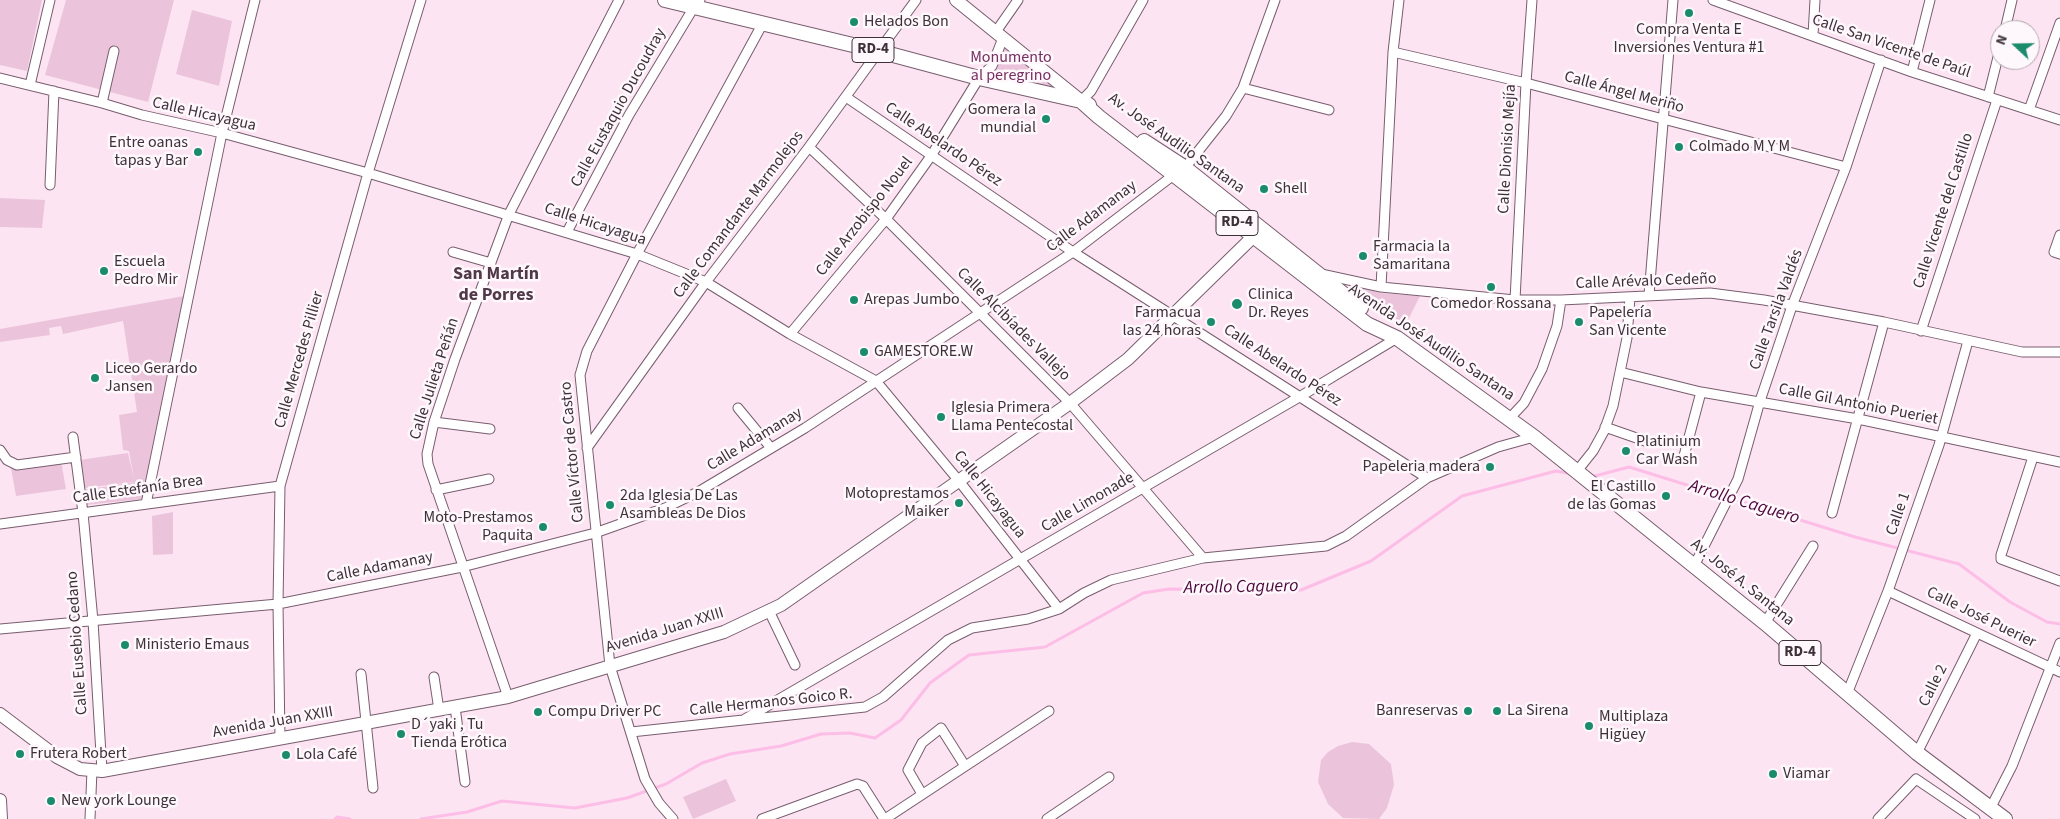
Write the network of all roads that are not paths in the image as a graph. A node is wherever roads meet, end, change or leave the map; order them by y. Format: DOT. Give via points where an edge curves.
graph roads {
  1 [pos="50,0"];
  2 [pos="255,0"];
  3 [pos="420,0"];
  4 [pos="619,0"];
  5 [pos="665,0"];
  6 [pos="916,0"];
  7 [pos="956,0"];
  8 [pos="1018,0"];
  9 [pos="1143,0"];
  10 [pos="1275,0"];
  11 [pos="1399,0"];
  12 [pos="1532,0"];
  13 [pos="1673,0"];
  14 [pos="1713,0"];
  15 [pos="1815,0"];
  16 [pos="1930,0"];
  17 [pos="2012,0"];
  18 [pos="697,3"];
  19 [pos="2007,20"];
  20 [pos="763,23"];
  21 [pos="2060,23"];
  22 [pos="999,36"];
  23 [pos="1813,36"];
  24 [pos="114,50"];
  25 [pos="877,51"];
  26 [pos="1393,52"];
  27 [pos="1881,60"];
  28 [pos="1997,70"];
  29 [pos="1912,72"];
  30 [pos="0,78"];
  31 [pos="979,78"];
  32 [pos="1526,83"];
  33 [pos="30,85"];
  34 [pos="1243,88"];
  35 [pos="54,91"];
  36 [pos="846,97"];
  37 [pos="1992,98"];
  38 [pos="1081,100"];
  39 [pos="102,103"];
  40 [pos="1329,110"];
  41 [pos="2029,110"];
  42 [pos="1665,119"];
  43 [pos="2060,120"];
  44 [pos="222,133"];
  45 [pos="809,147"];
  46 [pos="932,156"];
  47 [pos="1846,167"];
  48 [pos="1179,170"];
  49 [pos="368,173"];
  50 [pos="50,185"];
  51 [pos="509,214"];
  52 [pos="886,219"];
  53 [pos="567,232"];
  54 [pos="1258,232"];
  55 [pos="2060,235"];
  56 [pos="453,252"];
  57 [pos="1073,252"];
  58 [pos="636,254"];
  59 [pos="2060,254"];
  60 [pos="491,263"];
  61 [pos="1320,274"];
  62 [pos="706,282"];
  63 [pos="1380,288"];
  64 [pos="1649,295"];
  65 [pos="1630,296"];
  66 [pos="1516,300"];
  67 [pos="1560,300"];
  68 [pos="1792,306"];
  69 [pos="980,312"];
  70 [pos="1174,315"];
  71 [pos="1884,322"];
  72 [pos="1921,331"];
  73 [pos="790,334"];
  74 [pos="1397,338"];
  75 [pos="1968,341"];
  76 [pos="2060,352"];
  77 [pos="1620,372"];
  78 [pos="876,381"];
  79 [pos="1701,392"];
  80 [pos="1301,396"];
  81 [pos="1760,401"];
  82 [pos="1070,403"];
  83 [pos="738,408"];
  84 [pos="1510,418"];
  85 [pos="1858,419"];
  86 [pos="434,422"];
  87 [pos="1605,427"];
  88 [pos="490,429"];
  89 [pos="73,437"];
  90 [pos="1534,437"];
  91 [pos="1942,438"];
  92 [pos="1648,442"];
  93 [pos="587,448"];
  94 [pos="771,448"];
  95 [pos="0,450"];
  96 [pos="1684,456"];
  97 [pos="2033,457"];
  98 [pos="76,458"];
  99 [pos="2060,462"];
  100 [pos="1579,472"];
  101 [pos="1427,478"];
  102 [pos="488,480"];
  103 [pos="959,481"];
  104 [pos="280,486"];
  105 [pos="1596,486"];
  106 [pos="1144,488"];
  107 [pos="436,490"];
  108 [pos="146,504"];
  109 [pos="84,513"];
  110 [pos="1832,513"];
  111 [pos="0,524"];
  112 [pos="595,533"];
  113 [pos="1813,546"];
  114 [pos="1203,558"];
  115 [pos="1020,560"];
  116 [pos="1694,566"];
  117 [pos="462,567"];
  118 [pos="2060,581"];
  119 [pos="1888,591"];
  120 [pos="278,604"];
  121 [pos="1059,609"];
  122 [pos="769,611"];
  123 [pos="93,621"];
  124 [pos="1765,623"];
  125 [pos="0,629"];
  126 [pos="1978,633"];
  127 [pos="2060,643"];
  128 [pos="795,665"];
  129 [pos="610,666"];
  130 [pos="2049,668"];
  131 [pos="2060,672"];
  132 [pos="361,674"];
  133 [pos="434,677"];
  134 [pos="1847,694"];
  135 [pos="508,697"];
  136 [pos="455,707"];
  137 [pos="439,710"];
  138 [pos="1050,711"];
  139 [pos="0,714"];
  140 [pos="742,721"];
  141 [pos="365,723"];
  142 [pos="631,732"];
  143 [pos="280,739"];
  144 [pos="1917,753"];
  145 [pos="965,766"];
  146 [pos="97,771"];
  147 [pos="1109,777"];
  148 [pos="465,782"];
  149 [pos="373,788"];
  150 [pos="922,794"];
  151 [pos="0,800"];
  152 [pos="1990,809"];
  153 [pos="1,819"];
  154 [pos="90,819"];
  155 [pos="672,819"];
  156 [pos="762,819"];
  157 [pos="884,819"];
  158 [pos="1047,819"];
  159 [pos="1878,819"];
  160 [pos="1974,819"];
  161 [pos="2005,819"];
  1 -- 33 [label="street"];
  2 -- 44 [label="street"];
  3 -- 49 [label="street, Calle Mercedes Pillier"];
  4 -- 51 [label="street, Calle Julieta Peñán"];
  5 -- 18 [label="main road, RD-4"];
  6 -- 25 [label="street, Calle Comandante Marmolejos"];
  7 -- 22 [label="main road, Av. José Audilio Santana"];
  8 -- 22 [label="street, Calle Arzobispo Nouel"];
  9 -- 38 [label="street" via="1091,91"];
  10 -- 34 [label="street, Calle Adamanay"];
  11 -- 26 [label="street"];
  12 -- 32 [label="street, Calle Dionisio Mejía"];
  13 -- 42 [label="street"];
  14 -- 23 [label="street, Calle San Vicente de Paúl"];
  15 -- 23 [label="street"];
  16 -- 29 [label="street"];
  17 -- 19 [label="street"];
  18 -- 20 [label="main road, RD-4"];
  18 -- 53 [label="street, Calle Eustaquio Ducoudray" via="629,115"];
  20 -- 25 [label="main road, RD-4"];
  20 -- 58 [label="street, Calle Víctor de Castro"];
  21 -- 41 [label="street"];
  22 -- 31 [label="street, Calle Arzobispo Nouel" via="992,66"];
  22 -- 38 [label="main road, Av. José Audilio Santana"];
  23 -- 27 [label="street, Calle San Vicente de Paúl"];
  24 -- 39 [label="street"];
  25 -- 31 [label="main road, RD-4"];
  25 -- 36 [label="street, Calle Comandante Marmolejos"];
  26 -- 32 [label="street, Calle Ángel Meriño"];
  26 -- 63 [label="street"];
  27 -- 29 [label="street, Calle San Vicente de Paúl"];
  27 -- 47 [label="street, Calle Tarsila Valdés"];
  28 -- 37 [label="street, Calle Vicente del Castillo"];
  29 -- 37 [label="street, Calle San Vicente de Paúl"];
  30 -- 33 [label="street, Calle Hicayagua"];
  31 -- 38 [label="main road, RD-4"];
  31 -- 46 [label="street, Calle Arzobispo Nouel"];
  32 -- 42 [label="street, Calle Ángel Meriño"];
  32 -- 66 [label="street, Calle Dionisio Mejía"];
  33 -- 35 [label="street, Calle Hicayagua"];
  34 -- 40 [label="street"];
  34 -- 48 [label="street, Calle Adamanay" via="1226,116"];
  35 -- 39 [label="street, Calle Hicayagua"];
  35 -- 50 [label="street"];
  36 -- 45 [label="street, Calle Comandante Marmolejos"];
  36 -- 46 [label="street, Calle Abelardo Pérez"];
  37 -- 41 [label="street, Calle San Vicente de Paúl"];
  37 -- 72 [label="street, Calle Vicente del Castillo"];
  38 -- 48 [label="main road, Avenida José Audilio Santana / RD-4" via="1099,117"];
  39 -- 44 [label="street, Calle Hicayagua"];
  41 -- 43 [label="street, Calle San Vicente de Paúl"];
  42 -- 47 [label="street, Calle Ángel Meriño"];
  42 -- 64 [label="street"];
  44 -- 49 [label="street, Calle Hicayagua"];
  44 -- 108 [label="street"];
  45 -- 52 [label="street, Calle Alcibíades Vallejo"];
  45 -- 62 [label="street, Calle Comandante Marmolejos"];
  46 -- 52 [label="street, Calle Arzobispo Nouel"];
  46 -- 57 [label="street, Calle Abelardo Pérez"];
  47 -- 68 [label="street, Calle Tarsila Valdés"];
  48 -- 54 [label="main road, Avenida José Audilio Santana / RD-4"];
  48 -- 57 [label="street, Calle Adamanay"];
  49 -- 51 [label="street, Calle Hicayagua"];
  49 -- 104 [label="street, Calle Mercedes Pillier"];
  51 -- 53 [label="street, Calle Hicayagua"];
  51 -- 60 [label="street, Calle Julieta Peñán"];
  52 -- 69 [label="street, Calle Alcibíades Vallejo"];
  52 -- 73 [label="street, Calle Arzobispo Nouel"];
  53 -- 58 [label="street, Calle Hicayagua"];
  54 -- 61 [label="main road, RD-4"];
  54 -- 70 [label="main road, Avenida Juan XXIII"];
  54 -- 74 [label="main road, Avenida José Audilio Santana / RD-4" via="1367,324"];
  55 -- 59 [label="street" via="2054,252"];
  56 -- 60 [label="street"];
  57 -- 69 [label="street, Calle Adamanay"];
  57 -- 70 [label="street, Calle Abelardo Pérez"];
  58 -- 62 [label="street, Calle Hicayagua"];
  58 -- 93 [label="street, Calle Víctor de Castro" via="581,368 579,382"];
  60 -- 86 [label="street, Calle Julieta Peñán"];
  61 -- 63 [label="street, Calle Arévalo Cedeño"];
  61 -- 74 [label="main road, RD-4"];
  62 -- 73 [label="street, Calle Hicayagua"];
  62 -- 93 [label="street, Calle Comandante Marmolejos"];
  63 -- 66 [label="street, Calle Arévalo Cedeño"];
  64 -- 65 [label="street, Calle Arévalo Cedeño"];
  64 -- 68 [label="street, Calle Arévalo Cedeño" via="1710,293"];
  65 -- 67 [label="street, Calle Arévalo Cedeño"];
  65 -- 77 [label="street" via="1627,338"];
  66 -- 67 [label="street, Calle Arévalo Cedeño"];
  67 -- 84 [label="street" via="1557,326 1542,369 1524,403"];
  68 -- 71 [label="street, Calle Arévalo Cedeño"];
  68 -- 81 [label="street, Calle Tarsila Valdés"];
  69 -- 78 [label="street, Calle Adamanay"];
  69 -- 82 [label="street, Calle Alcibíades Vallejo"];
  70 -- 80 [label="street, Calle Abelardo Pérez"];
  70 -- 82 [label="main road, Avenida Juan XXIII" via="1128,359"];
  71 -- 72 [label="street, Calle Arévalo Cedeño"];
  71 -- 85 [label="street"];
  72 -- 75 [label="street, Calle Arévalo Cedeño"];
  73 -- 78 [label="street, Calle Hicayagua"];
  74 -- 80 [label="street, Calle Limonade"];
  74 -- 84 [label="main road, Avenida José Audilio Santana / RD-4"];
  75 -- 76 [label="street, Calle Arévalo Cedeño" via="2022,352"];
  75 -- 91 [label="street, Calle 1"];
  77 -- 79 [label="street, Calle Gil Antonio Pueriet"];
  77 -- 87 [label="street"];
  78 -- 94 [label="street, Calle Adamanay"];
  78 -- 103 [label="street, Calle Hicayagua"];
  79 -- 81 [label="street, Calle Gil Antonio Pueriet"];
  79 -- 96 [label="street"];
  80 -- 101 [label="street, Calle Abelardo Pérez"];
  80 -- 106 [label="street, Calle Limonade"];
  81 -- 85 [label="street, Calle Gil Antonio Pueriet"];
  81 -- 116 [label="street, Calle Tarsila Valdés" via="1738,479"];
  82 -- 103 [label="main road, Avenida Juan XXIII"];
  82 -- 106 [label="street, Calle Alcibíades Vallejo"];
  83 -- 94 [label="street"];
  84 -- 90 [label="main road, Avenida José Audilio Santana / RD-4"];
  85 -- 91 [label="street, Calle Gil Antonio Pueriet"];
  85 -- 110 [label="street"];
  86 -- 88 [label="street"];
  86 -- 107 [label="street, Calle Julieta Peñán" via="427,454"];
  87 -- 92 [label="street"];
  87 -- 100 [label="street"];
  89 -- 98 [label="street, Calle Eusebio Cedano"];
  90 -- 100 [label="main road, Avenida José Audilio Santana / RD-4"];
  90 -- 101 [label="street, Calle Hermanos Goico R." via="1498,447"];
  91 -- 97 [label="street, Calle Gil Antonio Pueriet"];
  91 -- 119 [label="street, Calle 1"];
  93 -- 112 [label="street, Calle Víctor de Castro"];
  94 -- 112 [label="street, Calle Adamanay" via="665,508"];
  95 -- 98 [label="street" via="7,460 17,465"];
  97 -- 99 [label="street, Calle Gil Antonio Pueriet"];
  97 -- 118 [label="street" via="2000,555 2001,559"];
  98 -- 109 [label="street, Calle Eusebio Cedano"];
  100 -- 105 [label="main road, Avenida José Audilio Santana / RD-4"];
  101 -- 114 [label="street, Calle Hermanos Goico R." via="1346,536 1326,546"];
  102 -- 107 [label="street"];
  103 -- 115 [label="street, Calle Hicayagua"];
  103 -- 122 [label="main road, Avenida Juan XXIII"];
  104 -- 108 [label="street, Calle Estefanía Brea"];
  104 -- 120 [label="street, Calle Mercedes Pillier"];
  105 -- 116 [label="main road, Av. José A. Santana / RD-4"];
  106 -- 114 [label="street, Calle Alcibíades Vallejo"];
  106 -- 115 [label="street, Calle Limonade"];
  107 -- 117 [label="street, Calle Julieta Peñán"];
  108 -- 109 [label="street, Calle Estefanía Brea"];
  109 -- 111 [label="street, Calle Estefanía Brea"];
  109 -- 123 [label="street, Calle Eusebio Cedano"];
  112 -- 117 [label="street, Calle Adamanay"];
  112 -- 129 [label="street, Calle Víctor de Castro"];
  113 -- 124 [label="street"];
  114 -- 121 [label="street, Calle Hermanos Goico R." via="1111,580"];
  115 -- 121 [label="street, Calle Hicayagua"];
  115 -- 140 [label="street, Calle Limonade"];
  116 -- 124 [label="main road, Av. José A. Santana / RD-4"];
  117 -- 120 [label="street, Calle Adamanay"];
  117 -- 135 [label="street, Calle Julieta Peñán"];
  119 -- 126 [label="street, Calle José Puerier"];
  119 -- 134 [label="street, Calle 1"];
  120 -- 123 [label="street, Calle Adamanay"];
  120 -- 143 [label="street, Calle Mercedes Pillier"];
  121 -- 140 [label="street, Calle Hermanos Goico R." via="1028,619 972,628 948,640 883,698 865,707"];
  122 -- 128 [label="street"];
  122 -- 129 [label="main road, Avenida Juan XXIII" via="724,632"];
  123 -- 125 [label="street, Calle Adamanay"];
  123 -- 146 [label="street, Calle Eusebio Cedano"];
  124 -- 134 [label="main road, Av. José A. Santana / RD-4"];
  126 -- 130 [label="street, Calle José Puerier"];
  126 -- 144 [label="street, Calle 2"];
  127 -- 130 [label="street"];
  129 -- 135 [label="main road, Avenida Juan XXIII"];
  129 -- 142 [label="street, Calle Víctor de Castro"];
  130 -- 131 [label="street, Calle José Puerier"];
  130 -- 152 [label="street" via="2012,766"];
  132 -- 141 [label="street"];
  133 -- 137 [label="street"];
  134 -- 144 [label="main road, Av. José A. Santana / RD-4"];
  135 -- 136 [label="main road, Avenida Juan XXIII"];
  136 -- 137 [label="main road, Avenida Juan XXIII"];
  136 -- 148 [label="street"];
  137 -- 141 [label="main road, Avenida Juan XXIII"];
  138 -- 145 [label="street"];
  139 -- 146 [label="main road, Avenida Juan XXIII" via="57,757 80,769"];
  140 -- 142 [label="street, Calle Hermanos Goico R."];
  141 -- 143 [label="main road, Avenida Juan XXIII"];
  141 -- 149 [label="street"];
  142 -- 155 [label="street, Calle Víctor de Castro" via="645,779"];
  143 -- 146 [label="main road, Avenida Juan XXIII"];
  144 -- 152 [label="main road, Av. José A. Santana / RD-4"];
  145 -- 150 [label="street"];
  145 -- 150 [label="street" via="941,728 922,743 908,770"];
  146 -- 154 [label="street, Calle Eusebio Cedano"];
  147 -- 158 [label="street"];
  150 -- 157 [label="street"];
  151 -- 153 [label="main road"];
  152 -- 161 [label="main road, Av. José A. Santana / RD-4"];
  156 -- 157 [label="street" via="857,784 863,786"];
  159 -- 160 [label="street" via="1916,779"];
}
